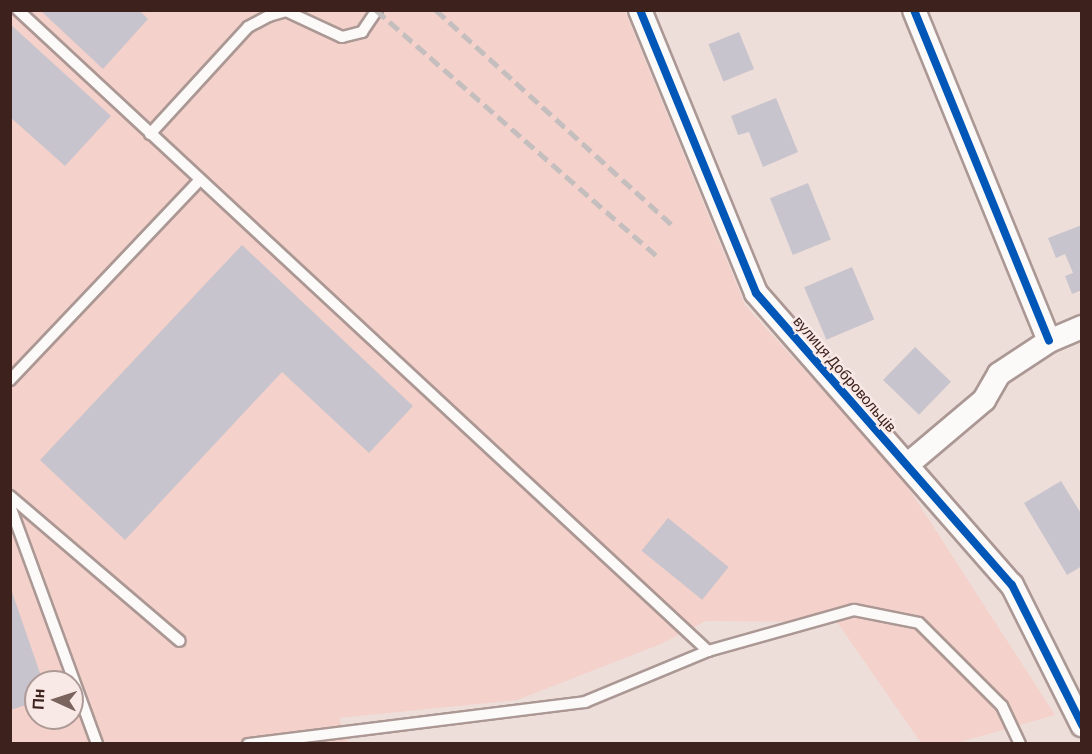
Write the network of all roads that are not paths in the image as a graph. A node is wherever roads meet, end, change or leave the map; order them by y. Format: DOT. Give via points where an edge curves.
graph roads {
  1 [pos="18,10"];
  2 [pos="377,10"];
  3 [pos="640,10"];
  4 [pos="914,10"];
  5 [pos="150,134"];
  6 [pos="200,180"];
  7 [pos="1082,327"];
  8 [pos="1049,341"];
  9 [pos="10,381"];
  10 [pos="907,465"];
  11 [pos="10,496"];
  12 [pos="10,506"];
  13 [pos="180,641"];
  14 [pos="708,651"];
  15 [pos="1082,725"];
  16 [pos="96,744"];
  17 [pos="248,744"];
  18 [pos="1020,744"];
  1 -- 5 [label="lane"];
  2 -- 5 [label="lane" via="362,32 342,37 286,11 248,27"];
  3 -- 10 [label="street, вулиця Добровольців" via="756,293"];
  4 -- 8 [label="street"];
  5 -- 6 [label="lane"];
  6 -- 9 [label="lane"];
  6 -- 14 [label="lane"];
  7 -- 8 [label="street"];
  8 -- 10 [label="street" via="999,374 984,400"];
  10 -- 15 [label="street, вулиця Добровольців" via="1012,585"];
  11 -- 13 [label="lane"];
  12 -- 16 [label="lane"];
  14 -- 17 [label="lane" via="585,702"];
  14 -- 18 [label="lane" via="854,610 919,623 1002,706"];
}
